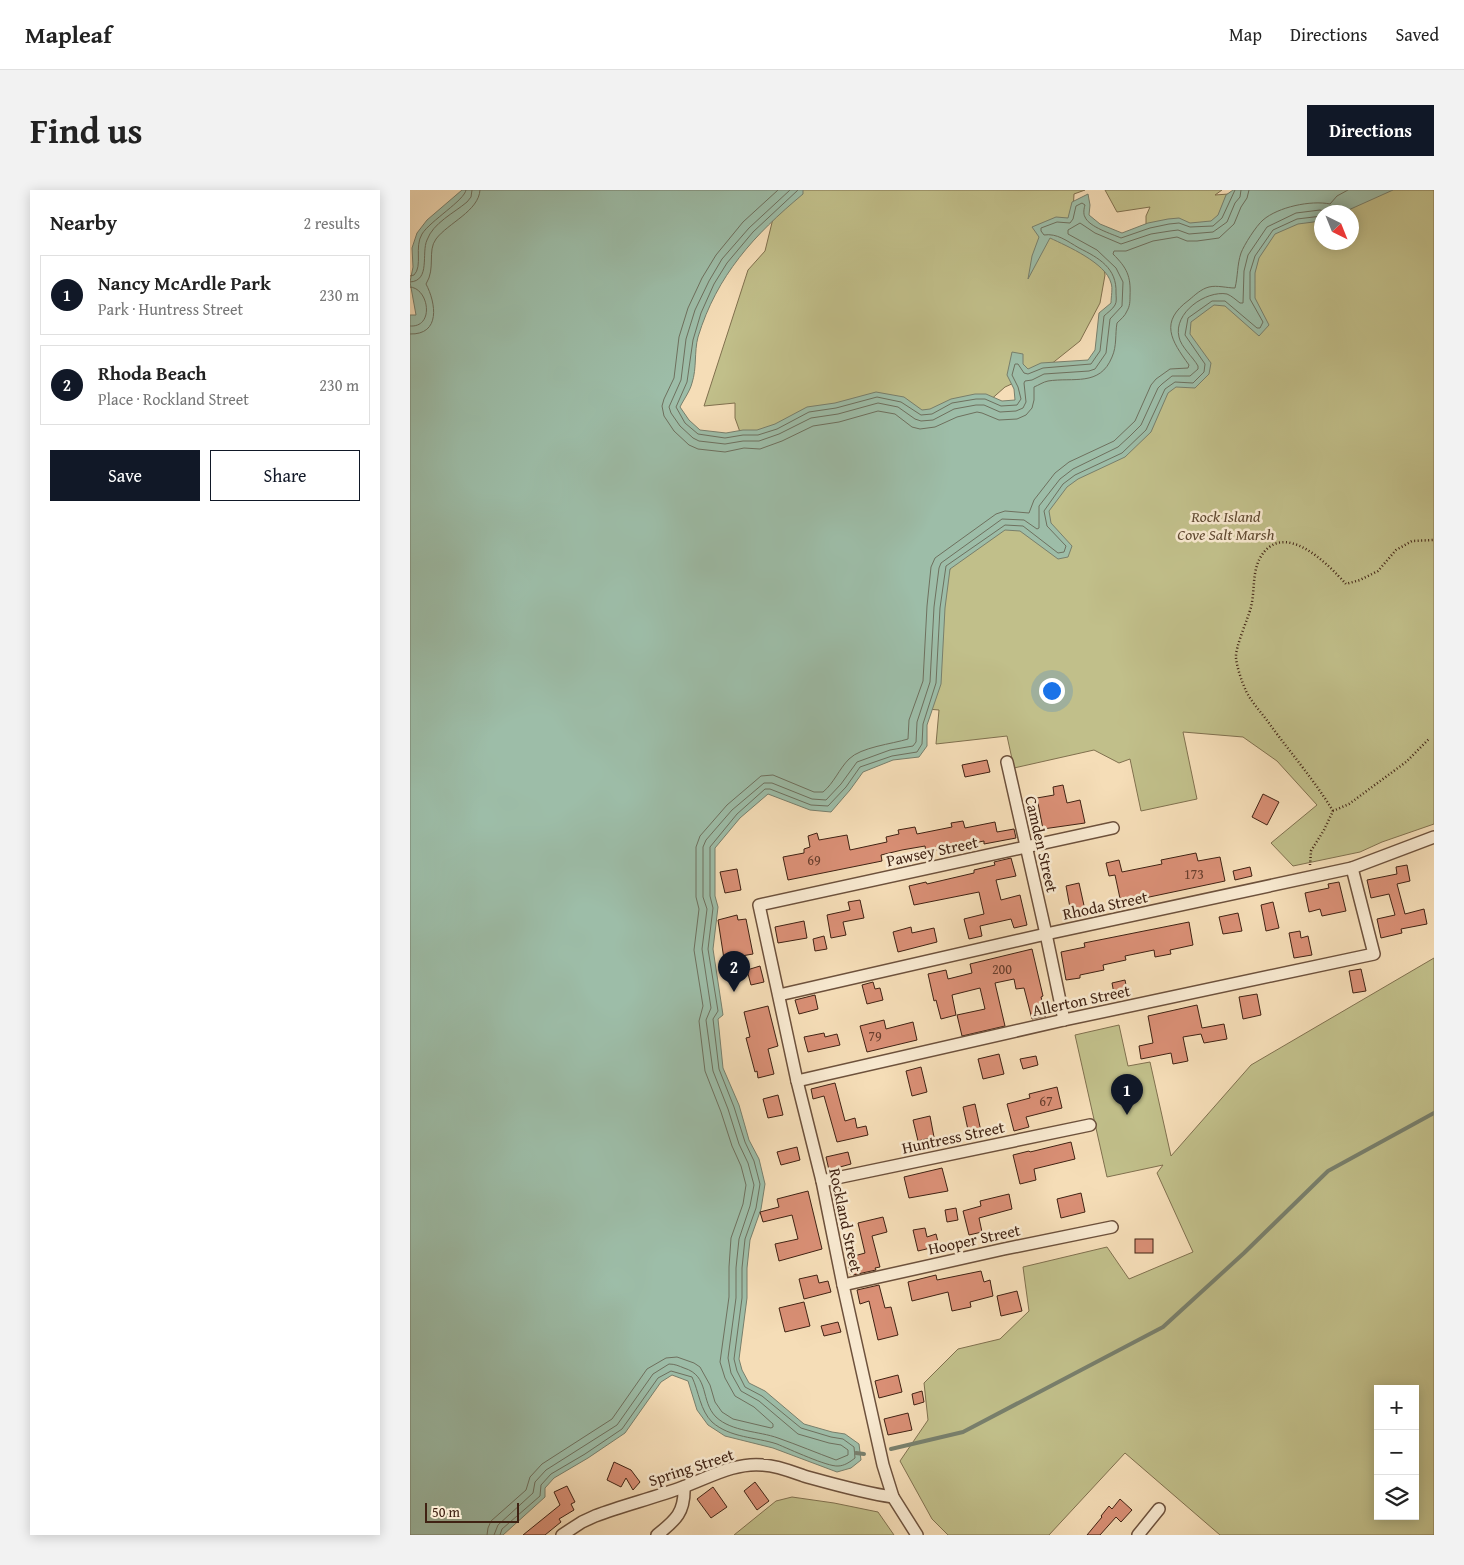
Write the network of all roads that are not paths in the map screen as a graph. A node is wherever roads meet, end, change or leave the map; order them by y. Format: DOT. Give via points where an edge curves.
graph roads {
  1 [pos="1007,762"];
  2 [pos="1113,828"];
  3 [pos="1434,836"];
  4 [pos="1026,847"];
  5 [pos="1352,868"];
  6 [pos="759,905"];
  7 [pos="1046,934"];
  8 [pos="780,995"];
  9 [pos="1064,1020"];
  10 [pos="797,1080"];
  11 [pos="1090,1125"];
  12 [pos="822,1181"];
  13 [pos="1112,1227"];
  14 [pos="843,1285"];
  15 [pos="684,1487"];
  16 [pos="893,1496"];
  17 [pos="1158,1509"];
  18 [pos="562,1535"];
  19 [pos="657,1535"];
  20 [pos="917,1535"];
  21 [pos="1138,1535"];
  1 -- 4 [label="street, Camden Street"];
  2 -- 4 [label="street, Pawsey Street"];
  3 -- 5 [label="street, Rhoda Street"];
  4 -- 6 [label="street, Pawsey Street"];
  4 -- 7 [label="street, Camden Street"];
  5 -- 7 [label="street, Rhoda Street"];
  5 -- 9 [label="street, Allerton Street" via="1374,954"];
  6 -- 8 [label="street, Rockland Street"];
  7 -- 8 [label="street, Rhoda Street"];
  7 -- 9 [label="street, Camden Street"];
  8 -- 10 [label="street, Rockland Street"];
  9 -- 10 [label="street, Allerton Street"];
  10 -- 12 [label="street, Rockland Street"];
  11 -- 12 [label="street, Huntress Street"];
  12 -- 14 [label="street, Rockland Street"];
  13 -- 14 [label="street, Hooper Street"];
  14 -- 16 [label="street, Rockland Street" via="883,1465"];
  15 -- 16 [label="street, Spring Street" via="723,1471 760,1465 777,1466 804,1476"];
  15 -- 18 [label="street, Spring Street" via="595,1516"];
  15 -- 19 [label="street" via="680,1513"];
  16 -- 20 [label="street, Rockland Street"];
  17 -- 21 [label="street"];
}
